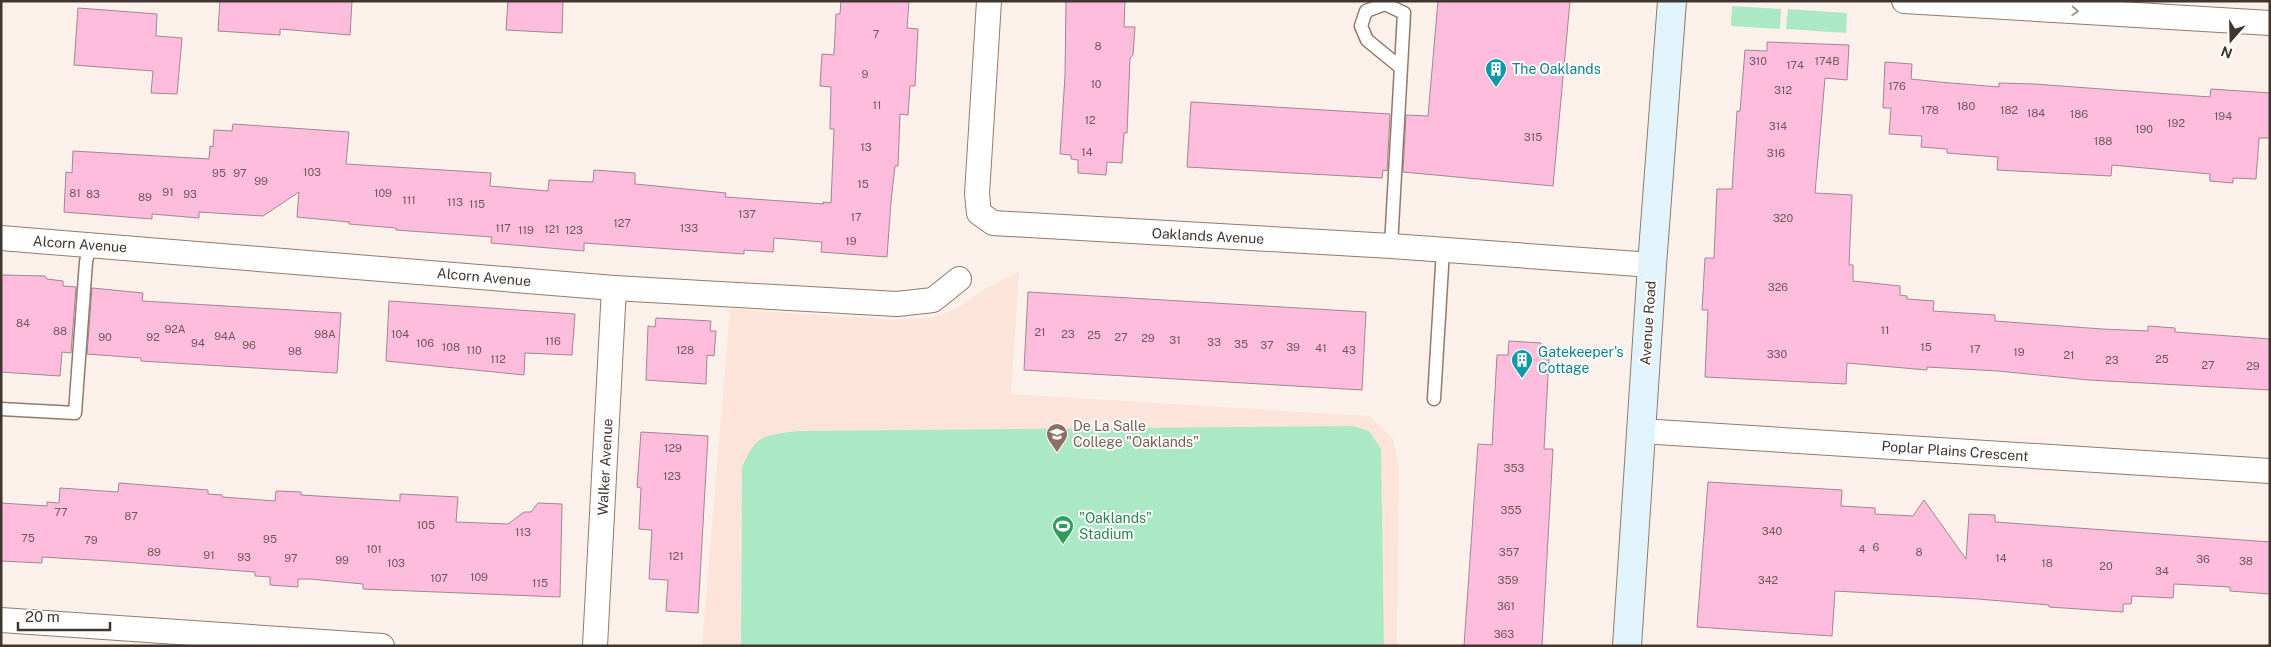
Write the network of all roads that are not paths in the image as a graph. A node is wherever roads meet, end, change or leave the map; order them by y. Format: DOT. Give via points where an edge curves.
graph roads {
  1 [pos="989,1"];
  2 [pos="1672,1"];
  3 [pos="1904,1"];
  4 [pos="1913,2"];
  5 [pos="2270,23"];
  6 [pos="1400,67"];
  7 [pos="1,238"];
  8 [pos="90,244"];
  9 [pos="1391,246"];
  10 [pos="1443,250"];
  11 [pos="1652,264"];
  12 [pos="960,279"];
  13 [pos="614,288"];
  14 [pos="1434,399"];
  15 [pos="1,409"];
  16 [pos="1641,431"];
  17 [pos="2270,471"];
  18 [pos="1,620"];
  19 [pos="382,646"];
  20 [pos="595,646"];
  21 [pos="1627,646"];
  1 -- 9 [label="street, Oaklands Avenue" via="978,194 979,213 993,223"];
  2 -- 11 [label="main road, Avenue Road"];
  3 -- 4 [label="street"];
  4 -- 5 [label="street, one-way"];
  6 -- 6 [label="lane" via="1367,40 1361,26 1366,11 1385,4 1404,13"];
  6 -- 9 [label="lane"];
  7 -- 8 [label="street, Alcorn Avenue"];
  8 -- 13 [label="street, Alcorn Avenue"];
  8 -- 15 [label="lane" via="75,413"];
  9 -- 10 [label="street, Oaklands Avenue"];
  10 -- 11 [label="street, Oaklands Avenue"];
  10 -- 14 [label="lane"];
  11 -- 16 [label="main road, Avenue Road"];
  12 -- 13 [label="street, Alcorn Avenue" via="934,300 897,304"];
  13 -- 20 [label="street, Walker Avenue"];
  16 -- 17 [label="street, Poplar Plains Crescent"];
  16 -- 21 [label="main road, Avenue Road"];
  18 -- 19 [label="street"];
}
